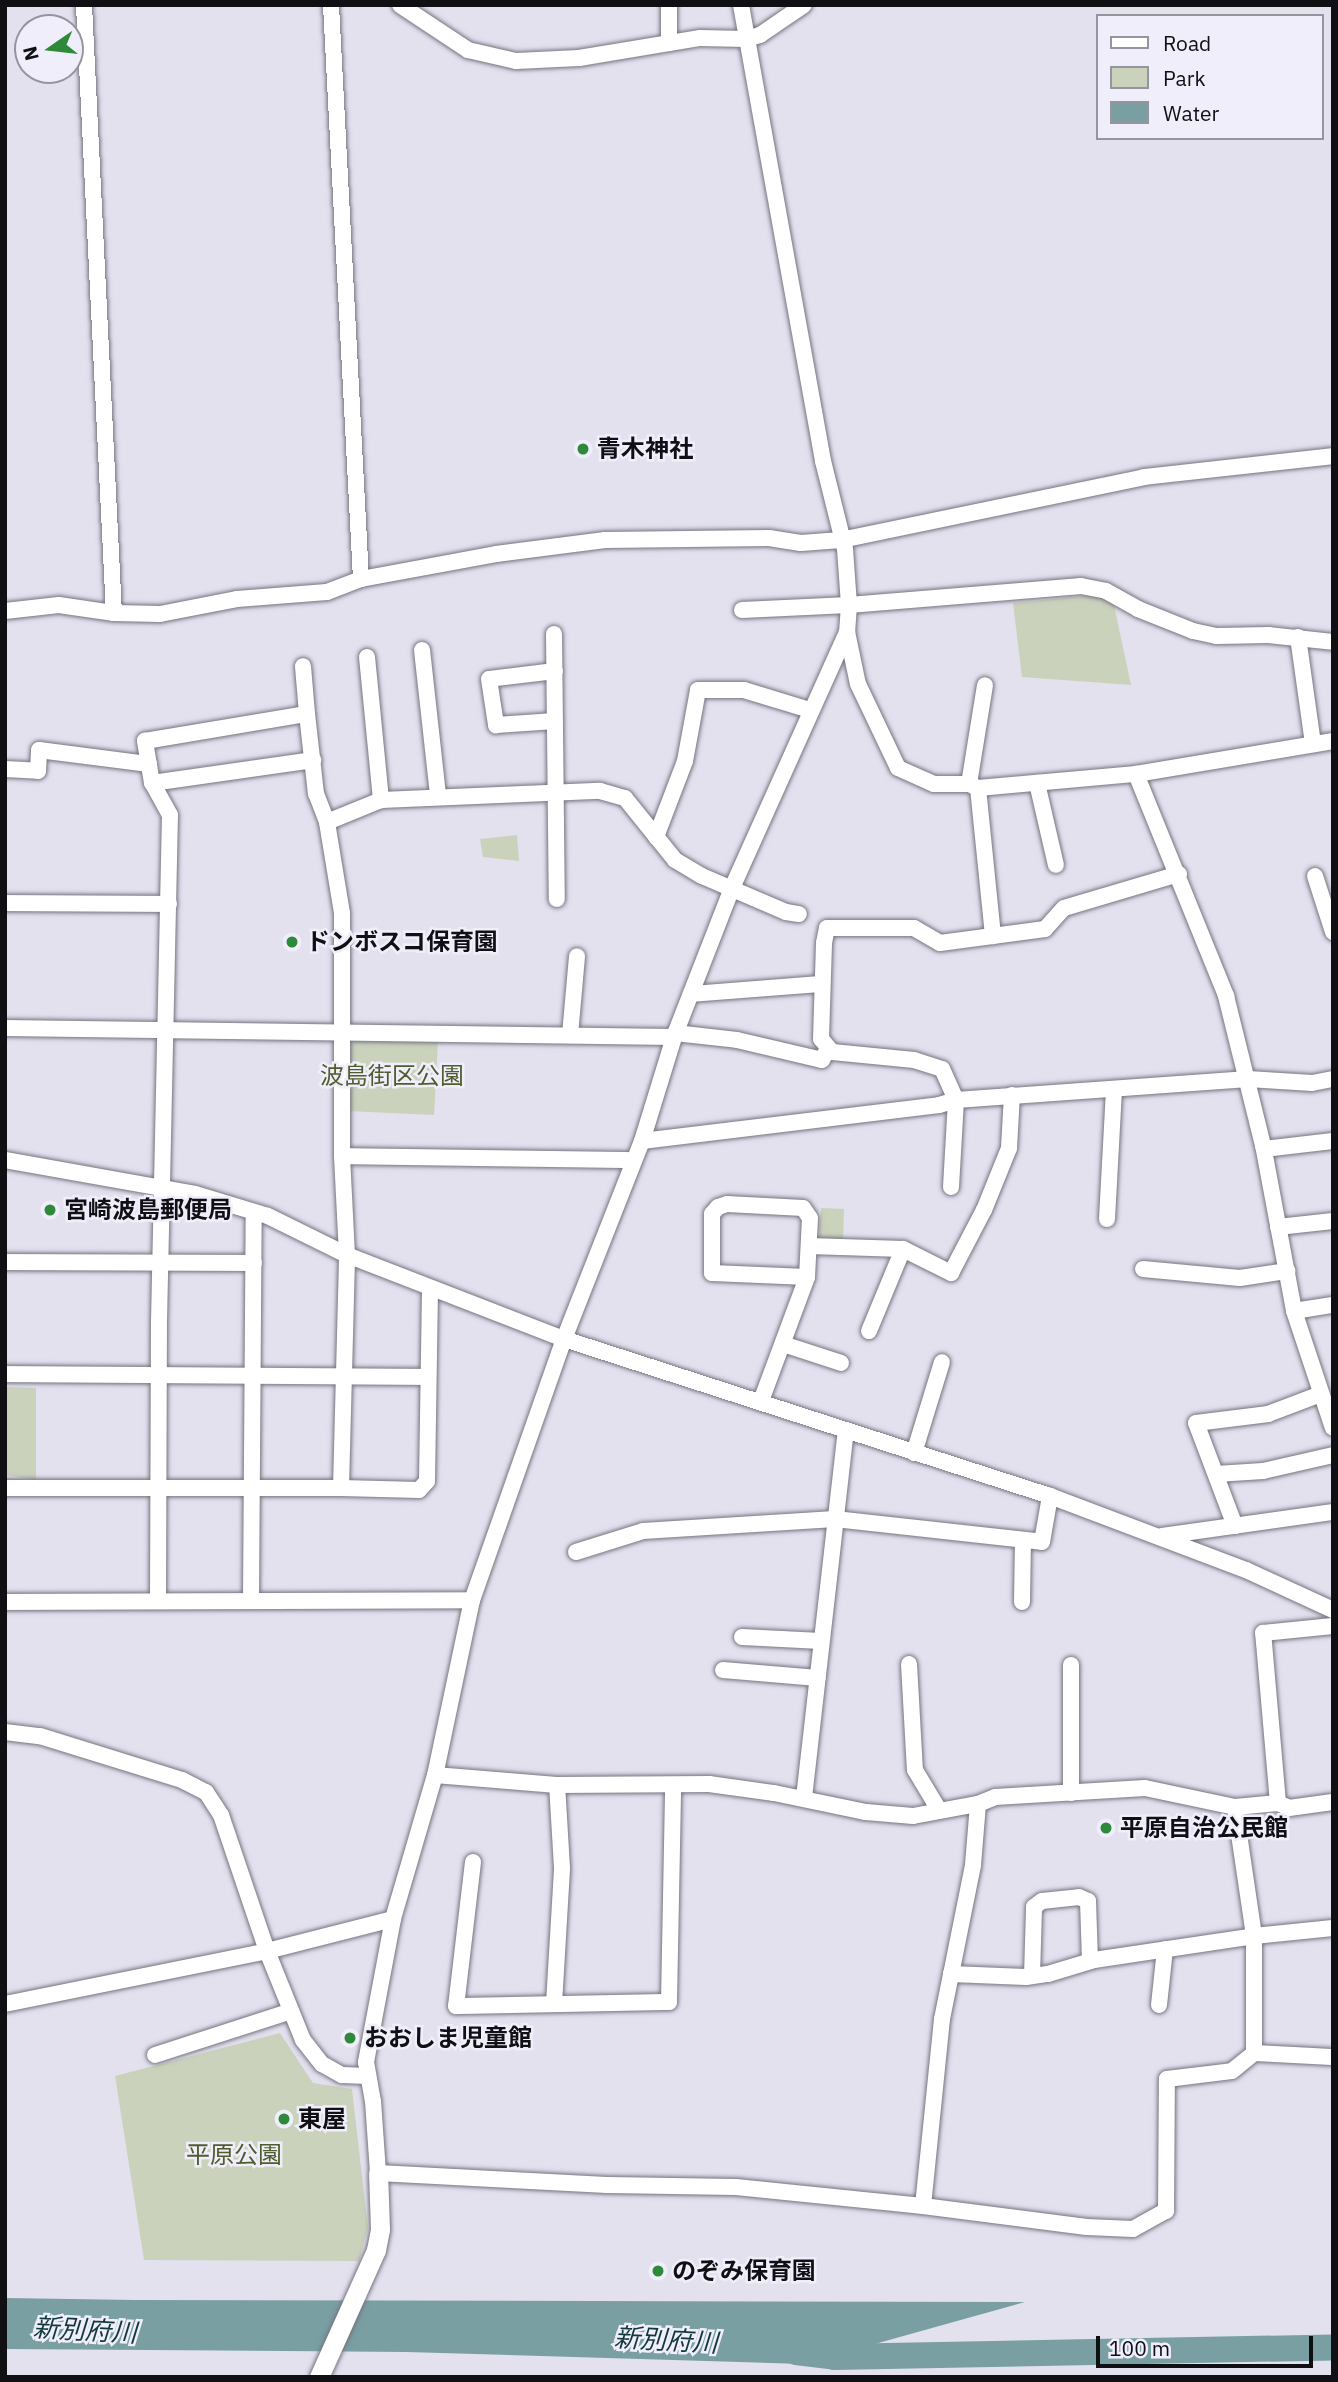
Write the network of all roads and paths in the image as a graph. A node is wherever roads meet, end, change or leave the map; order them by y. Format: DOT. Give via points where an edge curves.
graph roads {
  1 [pos="84,5"];
  2 [pos="331,5"];
  3 [pos="400,5"];
  4 [pos="669,5"];
  5 [pos="741,5"];
  6 [pos="804,5"];
  7 [pos="746,39"];
  8 [pos="669,43"];
  9 [pos="1333,456"];
  10 [pos="841,540"];
  11 [pos="361,579"];
  12 [pos="849,605"];
  13 [pos="742,610"];
  14 [pos="5,611"];
  15 [pos="114,614"];
  16 [pos="848,632"];
  17 [pos="554,634"];
  18 [pos="1298,636"];
  19 [pos="1333,642"];
  20 [pos="422,650"];
  21 [pos="367,657"];
  22 [pos="303,666"];
  23 [pos="555,671"];
  24 [pos="985,685"];
  25 [pos="810,710"];
  26 [pos="307,714"];
  27 [pos="555,721"];
  28 [pos="1333,741"];
  29 [pos="1313,744"];
  30 [pos="313,760"];
  31 [pos="149,764"];
  32 [pos="5,769"];
  33 [pos="1136,774"];
  34 [pos="152,783"];
  35 [pos="1037,783"];
  36 [pos="974,786"];
  37 [pos="556,793"];
  38 [pos="438,796"];
  39 [pos="381,800"];
  40 [pos="327,822"];
  41 [pos="656,837"];
  42 [pos="1056,865"];
  43 [pos="1180,874"];
  44 [pos="1315,876"];
  45 [pos="732,888"];
  46 [pos="557,899"];
  47 [pos="5,904"];
  48 [pos="169,904"];
  49 [pos="799,914"];
  50 [pos="1333,932"];
  51 [pos="993,936"];
  52 [pos="577,956"];
  53 [pos="822,984"];
  54 [pos="691,994"];
  55 [pos="5,1028"];
  56 [pos="165,1028"];
  57 [pos="343,1030"];
  58 [pos="570,1035"];
  59 [pos="675,1035"];
  60 [pos="828,1048"];
  61 [pos="1248,1079"];
  62 [pos="1333,1079"];
  63 [pos="1114,1089"];
  64 [pos="1012,1095"];
  65 [pos="956,1100"];
  66 [pos="1333,1141"];
  67 [pos="642,1142"];
  68 [pos="1264,1149"];
  69 [pos="342,1156"];
  70 [pos="5,1160"];
  71 [pos="634,1160"];
  72 [pos="162,1187"];
  73 [pos="951,1187"];
  74 [pos="254,1212"];
  75 [pos="1107,1219"];
  76 [pos="1333,1221"];
  77 [pos="1278,1227"];
  78 [pos="809,1246"];
  79 [pos="903,1249"];
  80 [pos="346,1255"];
  81 [pos="5,1262"];
  82 [pos="160,1263"];
  83 [pos="254,1264"];
  84 [pos="1143,1269"];
  85 [pos="1287,1271"];
  86 [pos="807,1277"];
  87 [pos="430,1288"];
  88 [pos="1333,1305"];
  89 [pos="1294,1311"];
  90 [pos="869,1331"];
  91 [pos="564,1339"];
  92 [pos="783,1344"];
  93 [pos="942,1362"];
  94 [pos="841,1363"];
  95 [pos="5,1374"];
  96 [pos="159,1376"];
  97 [pos="253,1376"];
  98 [pos="342,1377"];
  99 [pos="428,1377"];
  100 [pos="1321,1394"];
  101 [pos="761,1401"];
  102 [pos="1333,1428"];
  103 [pos="846,1431"];
  104 [pos="914,1453"];
  105 [pos="1333,1455"];
  106 [pos="1216,1474"];
  107 [pos="5,1488"];
  108 [pos="159,1488"];
  109 [pos="252,1488"];
  110 [pos="341,1488"];
  111 [pos="1050,1496"];
  112 [pos="1333,1512"];
  113 [pos="835,1519"];
  114 [pos="1235,1526"];
  115 [pos="1159,1536"];
  116 [pos="1023,1540"];
  117 [pos="576,1552"];
  118 [pos="158,1600"];
  119 [pos="251,1600"];
  120 [pos="472,1600"];
  121 [pos="5,1602"];
  122 [pos="1022,1602"];
  123 [pos="1333,1610"];
  124 [pos="1333,1628"];
  125 [pos="742,1637"];
  126 [pos="821,1641"];
  127 [pos="909,1664"];
  128 [pos="1071,1665"];
  129 [pos="723,1670"];
  130 [pos="818,1678"];
  131 [pos="5,1732"];
  132 [pos="435,1775"];
  133 [pos="557,1784"];
  134 [pos="673,1785"];
  135 [pos="1071,1793"];
  136 [pos="804,1798"];
  137 [pos="1333,1802"];
  138 [pos="978,1804"];
  139 [pos="1278,1804"];
  140 [pos="1235,1807"];
  141 [pos="939,1810"];
  142 [pos="473,1861"];
  143 [pos="393,1919"];
  144 [pos="1333,1928"];
  145 [pos="1254,1936"];
  146 [pos="1165,1949"];
  147 [pos="267,1951"];
  148 [pos="1090,1961"];
  149 [pos="951,1974"];
  150 [pos="1032,1976"];
  151 [pos="5,2004"];
  152 [pos="554,2004"];
  153 [pos="1159,2005"];
  154 [pos="291,2011"];
  155 [pos="1254,2053"];
  156 [pos="155,2055"];
  157 [pos="1333,2057"];
  158 [pos="368,2076"];
  159 [pos="378,2173"];
  160 [pos="923,2206"];
  161 [pos="320,2377"];
  1 -- 15 [label="street"];
  2 -- 11 [label="street"];
  3 -- 8 [label="street" via="468,50 516,61 579,58"];
  4 -- 8 [label="street"];
  5 -- 7 [label="street"];
  6 -- 7 [label="street" via="760,35"];
  7 -- 8 [label="street" via="700,37"];
  7 -- 10 [label="street"];
  9 -- 10 [label="street" via="1144,477"];
  10 -- 11 [label="street" via="605,540"];
  10 -- 12 [label="street"];
  11 -- 15 [label="street" via="327,592 237,599 160,614"];
  12 -- 13 [label="street"];
  12 -- 16 [label="street"];
  12 -- 18 [label="street" via="1082,586 1193,631 1216,636"];
  14 -- 15 [label="street" via="59,605"];
  16 -- 25 [label="street"];
  16 -- 36 [label="street" via="858,684 898,768 934,784"];
  17 -- 23 [label="street"];
  18 -- 19 [label="street"];
  18 -- 29 [label="street"];
  20 -- 38 [label="street"];
  21 -- 39 [label="street"];
  22 -- 26 [label="street"];
  23 -- 27 [label="street"];
  23 -- 27 [label="street" via="489,679 496,725"];
  24 -- 36 [label="street"];
  25 -- 41 [label="street" via="744,690 698,690 685,761"];
  25 -- 45 [label="street"];
  26 -- 30 [label="street"];
  26 -- 31 [label="street" via="145,741"];
  27 -- 37 [label="street"];
  28 -- 29 [label="street"];
  29 -- 33 [label="street"];
  30 -- 34 [label="street"];
  30 -- 40 [label="street" via="316,794"];
  31 -- 32 [label="street" via="39,750 38,771"];
  31 -- 34 [label="street"];
  33 -- 35 [label="street"];
  33 -- 43 [label="street"];
  34 -- 48 [label="street" via="170,815"];
  35 -- 36 [label="street"];
  35 -- 42 [label="street"];
  36 -- 51 [label="street"];
  37 -- 38 [label="street"];
  37 -- 41 [label="street" via="600,791 625,797"];
  37 -- 46 [label="street"];
  38 -- 39 [label="street"];
  39 -- 40 [label="street"];
  40 -- 57 [label="street" via="342,913"];
  41 -- 45 [label="street" via="675,859"];
  43 -- 51 [label="street" via="1065,908 1045,929"];
  43 -- 61 [label="street" via="1226,996"];
  44 -- 50 [label="street"];
  45 -- 49 [label="street"];
  45 -- 54 [label="street"];
  47 -- 48 [label="street"];
  48 -- 56 [label="street"];
  51 -- 53 [label="street" via="940,943 914,928 827,928"];
  52 -- 58 [label="street"];
  53 -- 54 [label="street"];
  53 -- 60 [label="street" via="821,1039"];
  54 -- 59 [label="street"];
  55 -- 56 [label="street"];
  56 -- 57 [label="street"];
  56 -- 72 [label="street"];
  57 -- 58 [label="street"];
  57 -- 69 [label="street"];
  58 -- 59 [label="street"];
  59 -- 60 [label="street" via="737,1040 822,1060"];
  59 -- 67 [label="street"];
  60 -- 65 [label="street" via="914,1060 942,1069"];
  61 -- 62 [label="street" via="1312,1083"];
  61 -- 63 [label="street"];
  61 -- 68 [label="street"];
  63 -- 64 [label="street"];
  63 -- 75 [label="street"];
  64 -- 65 [label="street"];
  64 -- 79 [label="street" via="1009,1148 951,1273"];
  65 -- 67 [label="street"];
  65 -- 73 [label="street"];
  66 -- 68 [label="street"];
  67 -- 71 [label="street"];
  68 -- 77 [label="street"];
  69 -- 71 [label="street"];
  69 -- 80 [label="street"];
  70 -- 72 [label="street"];
  71 -- 91 [label="street"];
  72 -- 74 [label="street"];
  72 -- 82 [label="street"];
  74 -- 80 [label="street"];
  74 -- 83 [label="street"];
  76 -- 77 [label="street"];
  77 -- 85 [label="street"];
  78 -- 79 [label="street"];
  78 -- 86 [label="street"];
  78 -- 86 [label="street" via="810,1218 803,1208 727,1204 712,1214 712,1273"];
  79 -- 90 [label="street"];
  80 -- 87 [label="street"];
  80 -- 98 [label="street"];
  81 -- 82 [label="street"];
  82 -- 83 [label="street"];
  82 -- 96 [label="street"];
  83 -- 97 [label="street"];
  84 -- 85 [label="street" via="1240,1278"];
  85 -- 89 [label="street"];
  86 -- 92 [label="street"];
  87 -- 91 [label="street"];
  87 -- 99 [label="street"];
  88 -- 89 [label="street"];
  89 -- 100 [label="street"];
  91 -- 101 [label="street"];
  91 -- 120 [label="street"];
  92 -- 94 [label="street"];
  92 -- 101 [label="street"];
  93 -- 104 [label="street"];
  95 -- 96 [label="street"];
  96 -- 97 [label="street"];
  96 -- 108 [label="street"];
  97 -- 98 [label="street"];
  97 -- 109 [label="street"];
  98 -- 99 [label="street"];
  98 -- 110 [label="street"];
  99 -- 110 [label="street" via="427,1481 419,1490"];
  100 -- 102 [label="street"];
  100 -- 106 [label="street" via="1268,1415 1196,1423"];
  101 -- 103 [label="street"];
  103 -- 104 [label="street"];
  103 -- 113 [label="street"];
  104 -- 111 [label="street"];
  105 -- 106 [label="street" via="1263,1471"];
  106 -- 114 [label="street"];
  107 -- 108 [label="street"];
  108 -- 109 [label="street"];
  108 -- 118 [label="street"];
  109 -- 110 [label="street"];
  109 -- 119 [label="street"];
  111 -- 115 [label="street"];
  111 -- 116 [label="street" via="1042,1542"];
  112 -- 114 [label="street"];
  113 -- 116 [label="street"];
  113 -- 117 [label="street" via="642,1531"];
  113 -- 126 [label="street"];
  114 -- 115 [label="street"];
  115 -- 123 [label="street"];
  116 -- 122 [label="street"];
  118 -- 119 [label="street"];
  118 -- 121 [label="street"];
  119 -- 120 [label="street"];
  120 -- 132 [label="street"];
  124 -- 139 [label="street" via="1263,1633"];
  125 -- 126 [label="street"];
  126 -- 130 [label="street"];
  127 -- 141 [label="street" via="915,1770"];
  128 -- 135 [label="street"];
  129 -- 130 [label="street"];
  130 -- 136 [label="street"];
  131 -- 147 [label="street" via="40,1736 182,1780 206,1792 221,1815"];
  132 -- 133 [label="street"];
  132 -- 143 [label="street"];
  133 -- 134 [label="street"];
  133 -- 152 [label="street" via="562,1868"];
  134 -- 136 [label="street" via="709,1784"];
  134 -- 152 [label="street" via="668,2001"];
  135 -- 138 [label="street" via="995,1797"];
  135 -- 140 [label="street" via="1145,1788"];
  136 -- 141 [label="street" via="878,1813 913,1816"];
  137 -- 139 [label="street" via="1289,1808"];
  138 -- 141 [label="street"];
  138 -- 149 [label="street" via="973,1865"];
  139 -- 140 [label="street"];
  140 -- 145 [label="street"];
  142 -- 152 [label="street" via="456,2007"];
  143 -- 147 [label="street"];
  143 -- 158 [label="street" via="366,2062"];
  144 -- 145 [label="street"];
  145 -- 146 [label="street"];
  145 -- 155 [label="street"];
  146 -- 148 [label="street"];
  146 -- 153 [label="street"];
  147 -- 151 [label="street"];
  147 -- 154 [label="street"];
  148 -- 150 [label="street"];
  148 -- 150 [label="street" via="1088,1901 1079,1897 1042,1901 1034,1907"];
  149 -- 150 [label="street"];
  149 -- 160 [label="street" via="942,2019"];
  154 -- 156 [label="street"];
  154 -- 158 [label="street" via="303,2040 322,2064 342,2074"];
  155 -- 157 [label="street"];
  155 -- 160 [label="street" via="1232,2071 1167,2079 1166,2211 1133,2229"];
  158 -- 159 [label="street"];
  159 -- 160 [label="street" via="736,2187"];
  159 -- 161 [label="street" via="380,2229 369,2267"];
}
